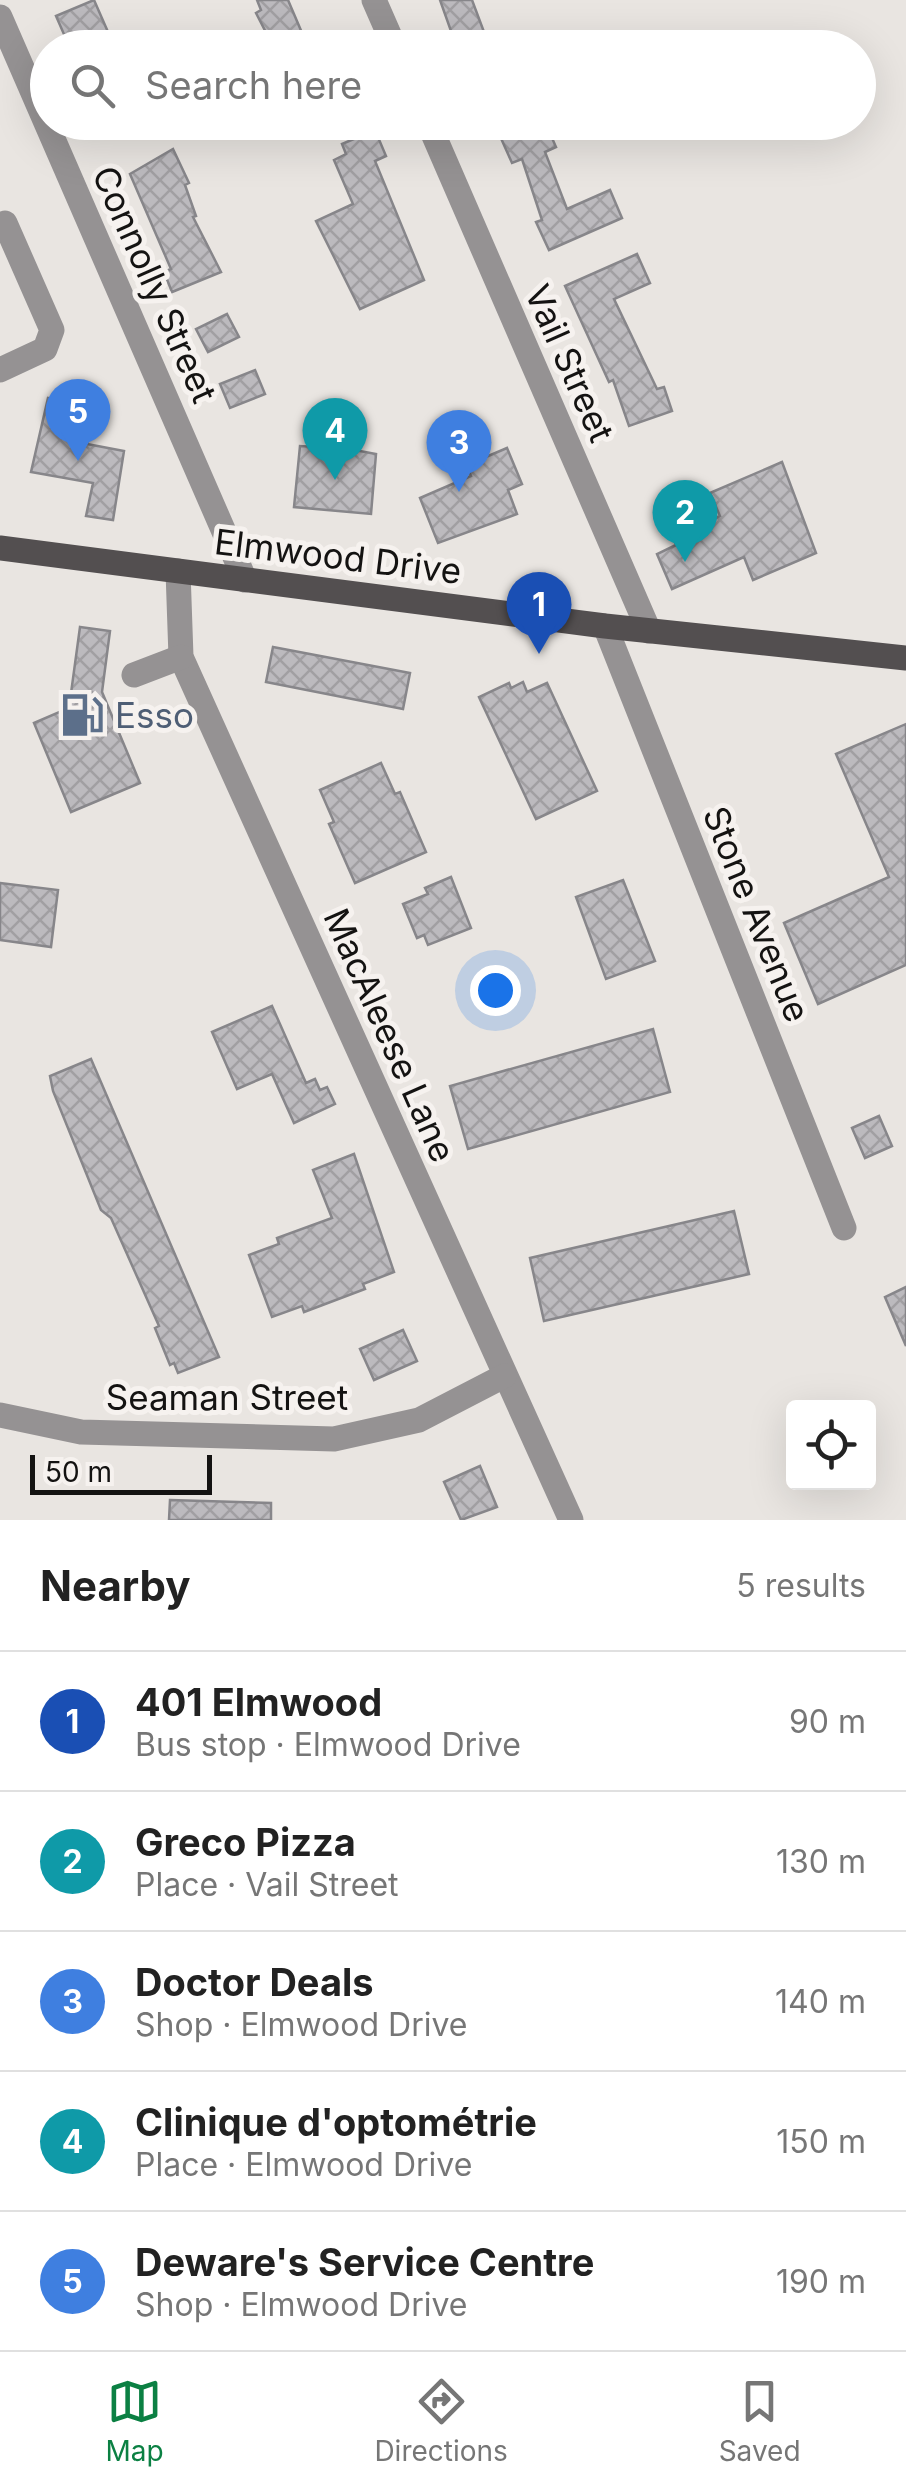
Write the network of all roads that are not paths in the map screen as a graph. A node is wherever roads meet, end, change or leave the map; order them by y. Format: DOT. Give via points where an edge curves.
graph roads {
  1 [pos="374,0"];
  2 [pos="0,16"];
  3 [pos="387,30"];
  4 [pos="30,85"];
  5 [pos="54,140"];
  6 [pos="436,140"];
  7 [pos="0,225"];
  8 [pos="0,370"];
  9 [pos="0,548"];
  10 [pos="178,571"];
  11 [pos="245,580"];
  12 [pos="605,626"];
  13 [pos="649,631"];
  14 [pos="182,657"];
  15 [pos="906,658"];
  16 [pos="134,675"];
  17 [pos="844,1228"];
  18 [pos="504,1376"];
  19 [pos="0,1415"];
  20 [pos="571,1520"];
  1 -- 3 [label="street"];
  2 -- 4 [label="street, Connolly Street"];
  5 -- 11 [label="street, Connolly Street"];
  6 -- 13 [label="street, Vail Street"];
  7 -- 8 [label="street" via="5,222 52,330 45,349"];
  9 -- 10 [label="main road, Elmwood Drive"];
  10 -- 11 [label="main road, Elmwood Drive"];
  10 -- 14 [label="street, MacAleese Lane"];
  11 -- 12 [label="main road, Elmwood Drive"];
  12 -- 13 [label="main road, Elmwood Drive"];
  12 -- 17 [label="street, Stone Avenue"];
  13 -- 15 [label="main road, Elmwood Drive"];
  14 -- 16 [label="street"];
  14 -- 18 [label="street, MacAleese Lane"];
  18 -- 19 [label="street, Seaman Street" via="419,1420 334,1440 81,1432"];
  18 -- 20 [label="street, MacAleese Lane"];
}
